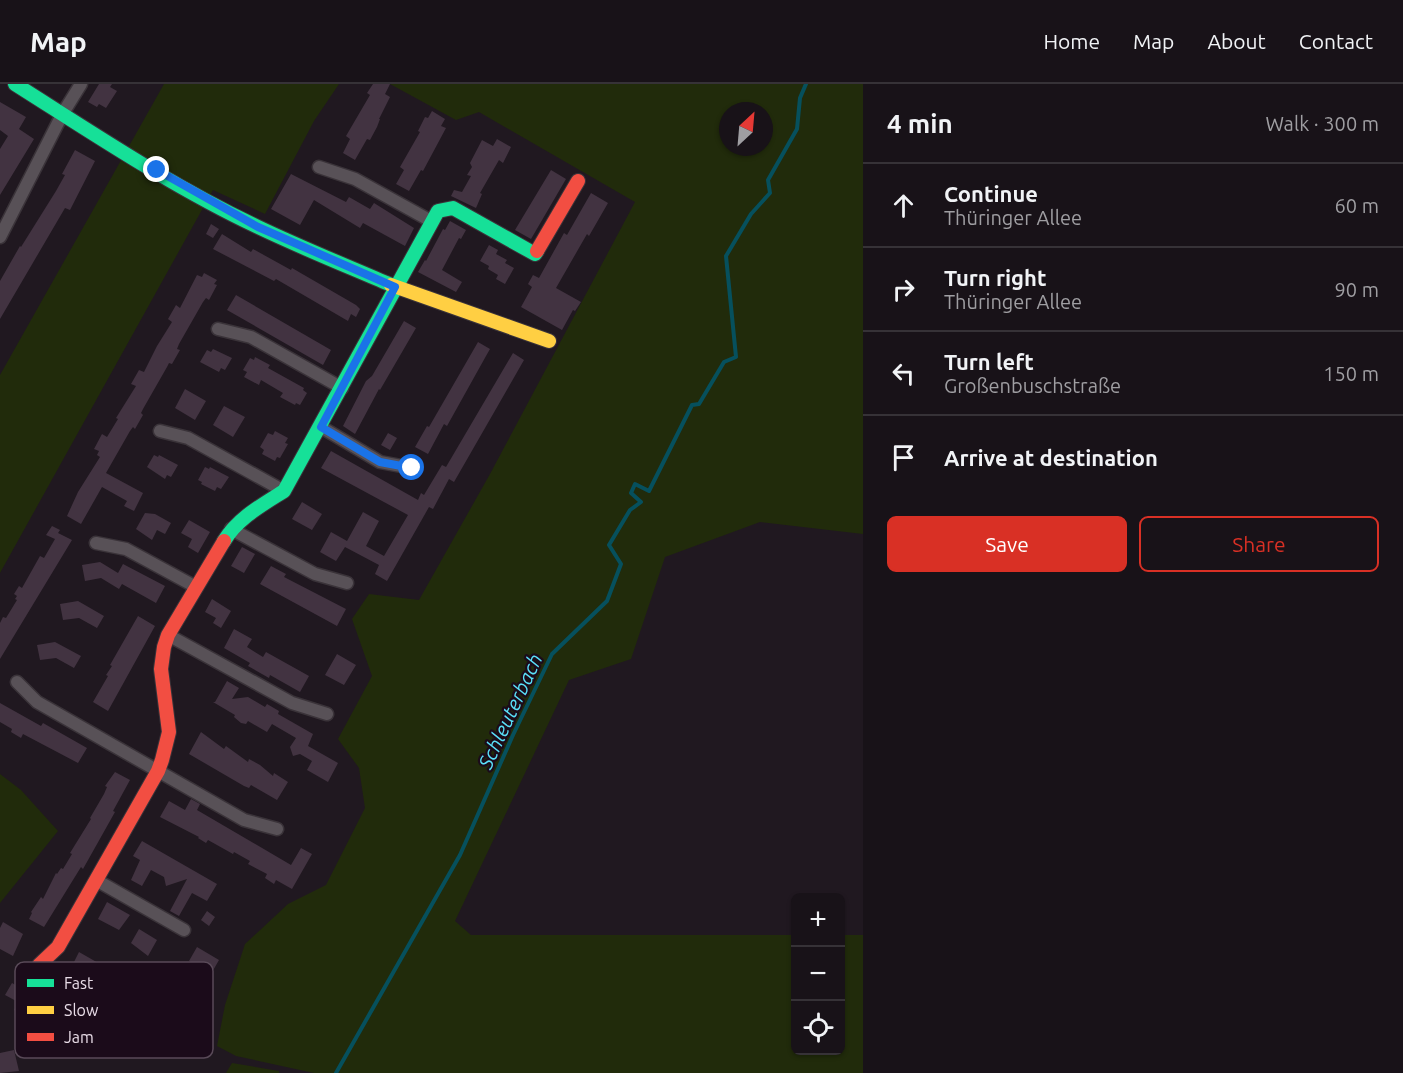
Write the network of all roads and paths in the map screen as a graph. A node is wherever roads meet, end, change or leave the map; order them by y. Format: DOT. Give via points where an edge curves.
graph roads {
  1 [pos="15,84"];
  2 [pos="81,84"];
  3 [pos="63,113"];
  4 [pos="319,167"];
  5 [pos="578,181"];
  6 [pos="431,221"];
  7 [pos="0,237"];
  8 [pos="395,287"];
  9 [pos="218,329"];
  10 [pos="549,341"];
  11 [pos="342,388"];
  12 [pos="321,427"];
  13 [pos="160,431"];
  14 [pos="412,468"];
  15 [pos="284,491"];
  16 [pos="231,529"];
  17 [pos="96,543"];
  18 [pos="347,583"];
  19 [pos="196,587"];
  20 [pos="168,635"];
  21 [pos="17,682"];
  22 [pos="327,714"];
  23 [pos="158,771"];
  24 [pos="277,829"];
  25 [pos="96,880"];
  26 [pos="184,930"];
  27 [pos="42,962"];
  1 -- 3 [label="street"];
  2 -- 3 [label="street"];
  3 -- 7 [label="street"];
  3 -- 8 [label="street" via="208,201"];
  4 -- 6 [label="street" via="355,179"];
  5 -- 6 [label="street" via="535,254 453,208 438,211"];
  6 -- 8 [label="street"];
  8 -- 10 [label="street"];
  8 -- 11 [label="street"];
  9 -- 11 [label="street" via="251,337"];
  11 -- 12 [label="street"];
  12 -- 14 [label="street" via="380,462"];
  12 -- 15 [label="street"];
  13 -- 15 [label="street" via="188,438"];
  15 -- 16 [label="street"];
  16 -- 18 [label="street" via="315,574"];
  16 -- 19 [label="street"];
  17 -- 19 [label="street" via="126,549"];
  19 -- 20 [label="street"];
  20 -- 22 [label="street" via="292,703"];
  20 -- 23 [label="street" via="161,676 169,726"];
  21 -- 23 [label="street" via="37,702"];
  23 -- 24 [label="street" via="244,820"];
  23 -- 25 [label="street"];
  25 -- 26 [label="street"];
  25 -- 27 [label="street" via="58,947"];
}
